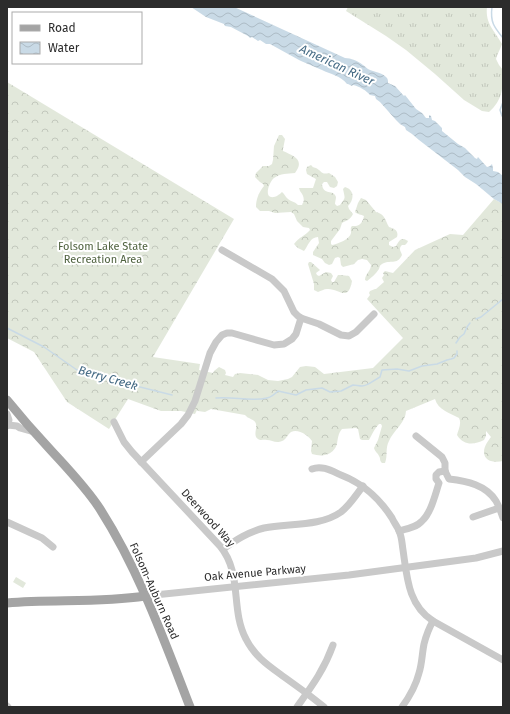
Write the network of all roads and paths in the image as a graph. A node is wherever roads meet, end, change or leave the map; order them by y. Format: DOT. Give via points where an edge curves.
graph roads {
  1 [pos="222,250"];
  2 [pos="374,314"];
  3 [pos="301,318"];
  4 [pos="7,400"];
  5 [pos="7,414"];
  6 [pos="114,422"];
  7 [pos="7,425"];
  8 [pos="34,432"];
  9 [pos="416,436"];
  10 [pos="141,462"];
  11 [pos="312,469"];
  12 [pos="444,470"];
  13 [pos="449,478"];
  14 [pos="439,484"];
  15 [pos="363,486"];
  16 [pos="499,508"];
  17 [pos="473,517"];
  18 [pos="503,518"];
  19 [pos="7,522"];
  20 [pos="399,531"];
  21 [pos="53,547"];
  22 [pos="223,549"];
  23 [pos="503,552"];
  24 [pos="405,567"];
  25 [pos="235,586"];
  26 [pos="146,596"];
  27 [pos="7,603"];
  28 [pos="433,620"];
  29 [pos="333,645"];
  30 [pos="503,660"];
  31 [pos="307,693"];
  32 [pos="190,707"];
  33 [pos="297,707"];
  34 [pos="324,707"];
  35 [pos="402,707"];
  1 -- 3 [label="street" via="272,279 284,291 294,312"];
  2 -- 3 [label="street" via="349,336"];
  3 -- 10 [label="street" via="296,334 284,344 274,345 232,333 222,335 210,353 190,412"];
  4 -- 8 [label="main road, Folsom-Auburn Road"];
  5 -- 7 [label="street"];
  6 -- 10 [label="street, Deerwood Way" via="124,442"];
  7 -- 8 [label="street"];
  8 -- 26 [label="main road, Folsom-Auburn Road" via="100,508"];
  9 -- 12 [label="street" via="442,457 445,463"];
  10 -- 22 [label="street, Deerwood Way"];
  11 -- 15 [label="street" via="324,468"];
  12 -- 13 [label="street"];
  12 -- 14 [label="street" via="436,475"];
  13 -- 14 [label="street" via="443,484"];
  13 -- 16 [label="street" via="478,485 495,499"];
  14 -- 20 [label="street" via="423,521"];
  15 -- 20 [label="street" via="383,504"];
  15 -- 22 [label="street" via="352,502 333,516 318,522 254,531"];
  16 -- 17 [label="street"];
  16 -- 18 [label="street"];
  19 -- 21 [label="street" via="42,538"];
  20 -- 24 [label="street"];
  22 -- 25 [label="street, Deerwood Way" via="231,565"];
  23 -- 24 [label="street, Oak Avenue Parkway"];
  24 -- 25 [label="street, Oak Avenue Parkway"];
  24 -- 28 [label="street" via="413,599 421,611"];
  25 -- 26 [label="street, Oak Avenue Parkway"];
  25 -- 31 [label="street, Deerwood Way" via="240,625 252,649 262,660"];
  26 -- 27 [label="main road, Oak Avenue Parkway" via="109,600"];
  26 -- 32 [label="main road, Folsom-Auburn Road"];
  28 -- 30 [label="street"];
  28 -- 35 [label="street" via="426,636 421,668 413,691"];
  29 -- 31 [label="street" via="324,667"];
  31 -- 33 [label="street"];
  31 -- 34 [label="street, Deerwood Way"];
}
